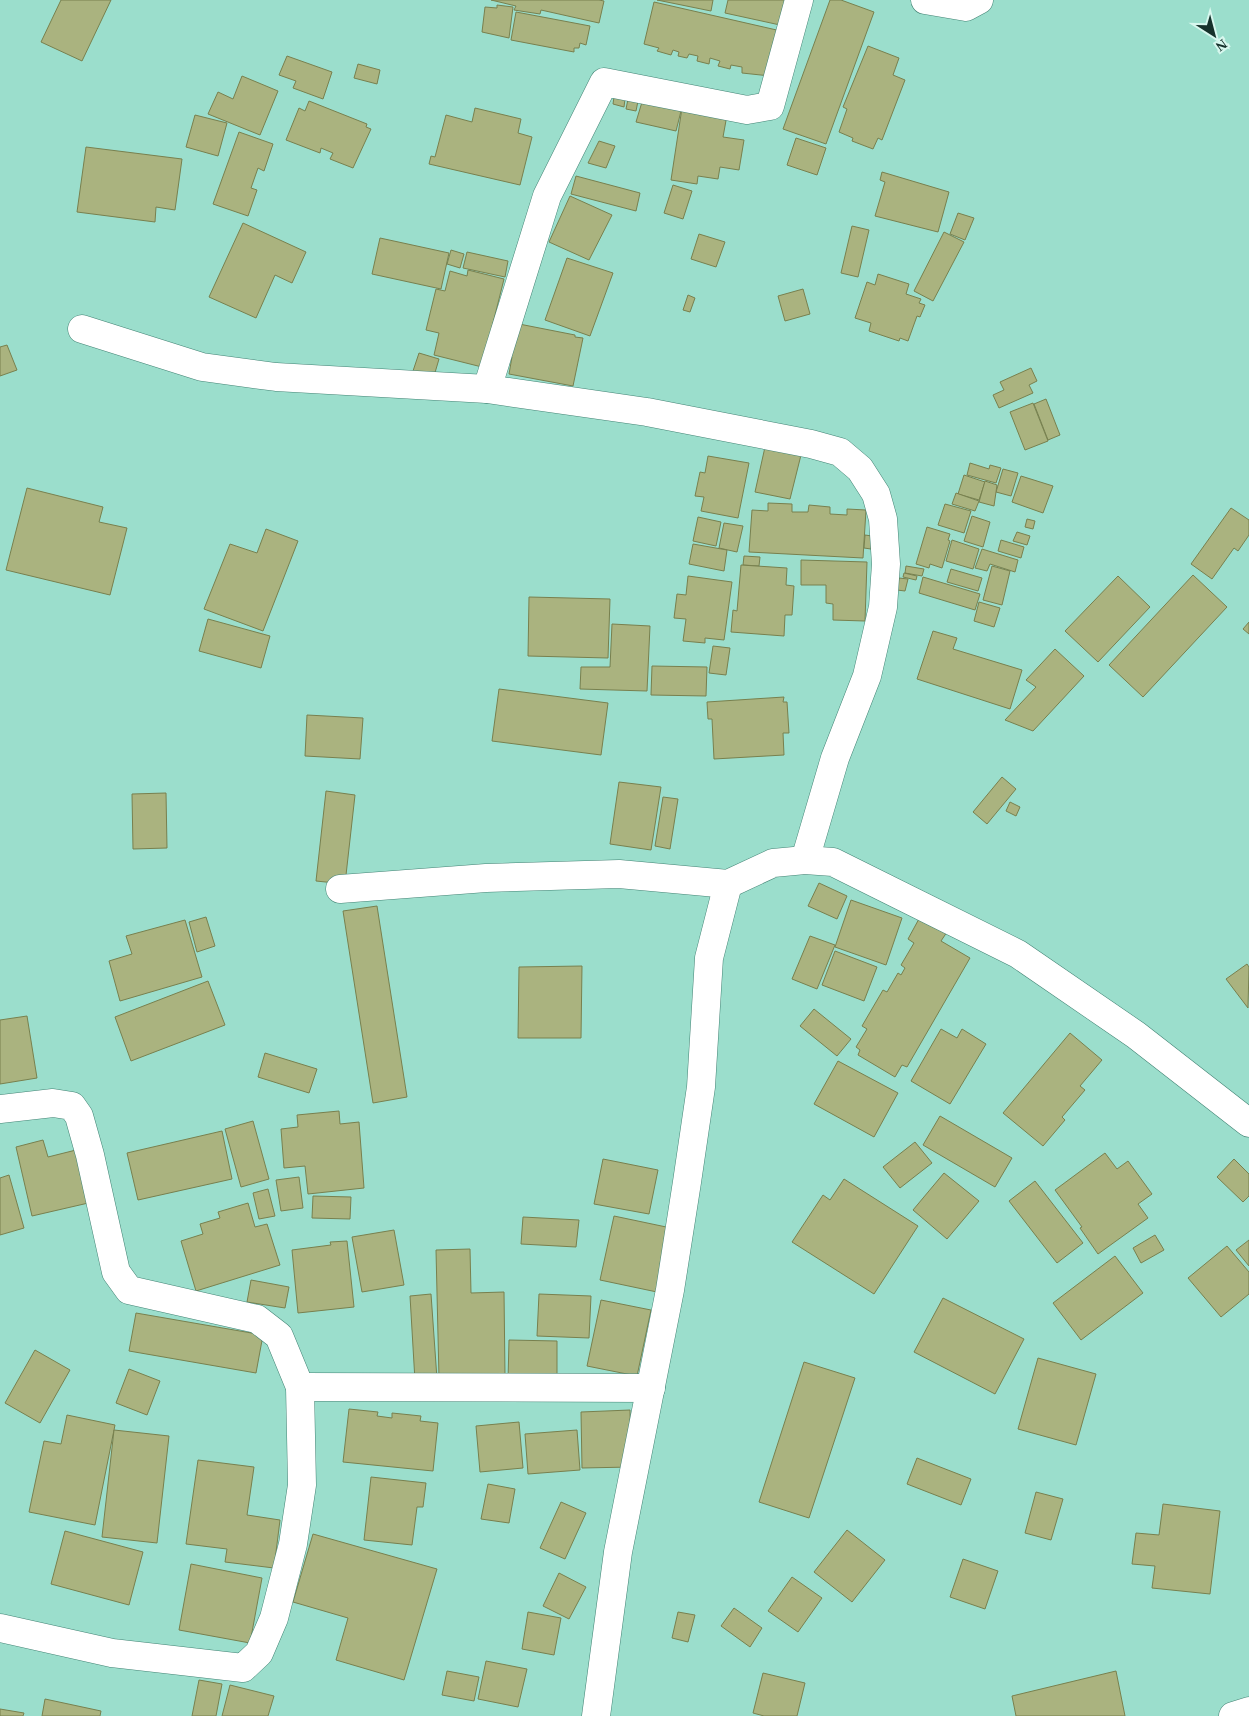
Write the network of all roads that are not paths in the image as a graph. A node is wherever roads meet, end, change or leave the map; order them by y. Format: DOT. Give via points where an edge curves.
graph roads {
  1 [pos="799,0"];
  2 [pos="925,0"];
  3 [pos="979,0"];
  4 [pos="82,329"];
  5 [pos="487,389"];
  6 [pos="805,860"];
  7 [pos="728,884"];
  8 [pos="340,889"];
  9 [pos="0,1109"];
  10 [pos="1249,1123"];
  11 [pos="300,1386"];
  12 [pos="652,1388"];
  13 [pos="0,1628"];
  14 [pos="1249,1711"];
  15 [pos="596,1716"];
  16 [pos="1233,1716"];
  1 -- 5 [label="street" via="770,106 747,110 604,82 547,196"];
  2 -- 3 [label="street" via="966,7"];
  4 -- 5 [label="street" via="202,367 276,377"];
  5 -- 6 [label="street" via="647,412 811,444 840,452 860,469 876,494 883,519 886,564 883,607 867,676 835,758"];
  6 -- 7 [label="street" via="773,863"];
  6 -- 10 [label="street" via="834,862 1018,954 1136,1035"];
  7 -- 8 [label="street" via="619,874 486,878"];
  7 -- 12 [label="street" via="709,958 699,1097"];
  9 -- 11 [label="street" via="53,1104 72,1106 79,1116 90,1155 116,1272 129,1290 257,1319 279,1336"];
  11 -- 12 [label="street"];
  11 -- 13 [label="street" via="302,1485 293,1544 274,1618 259,1653 243,1668 112,1653"];
  12 -- 15 [label="street" via="618,1552"];
  14 -- 16 [label="street"];
}
